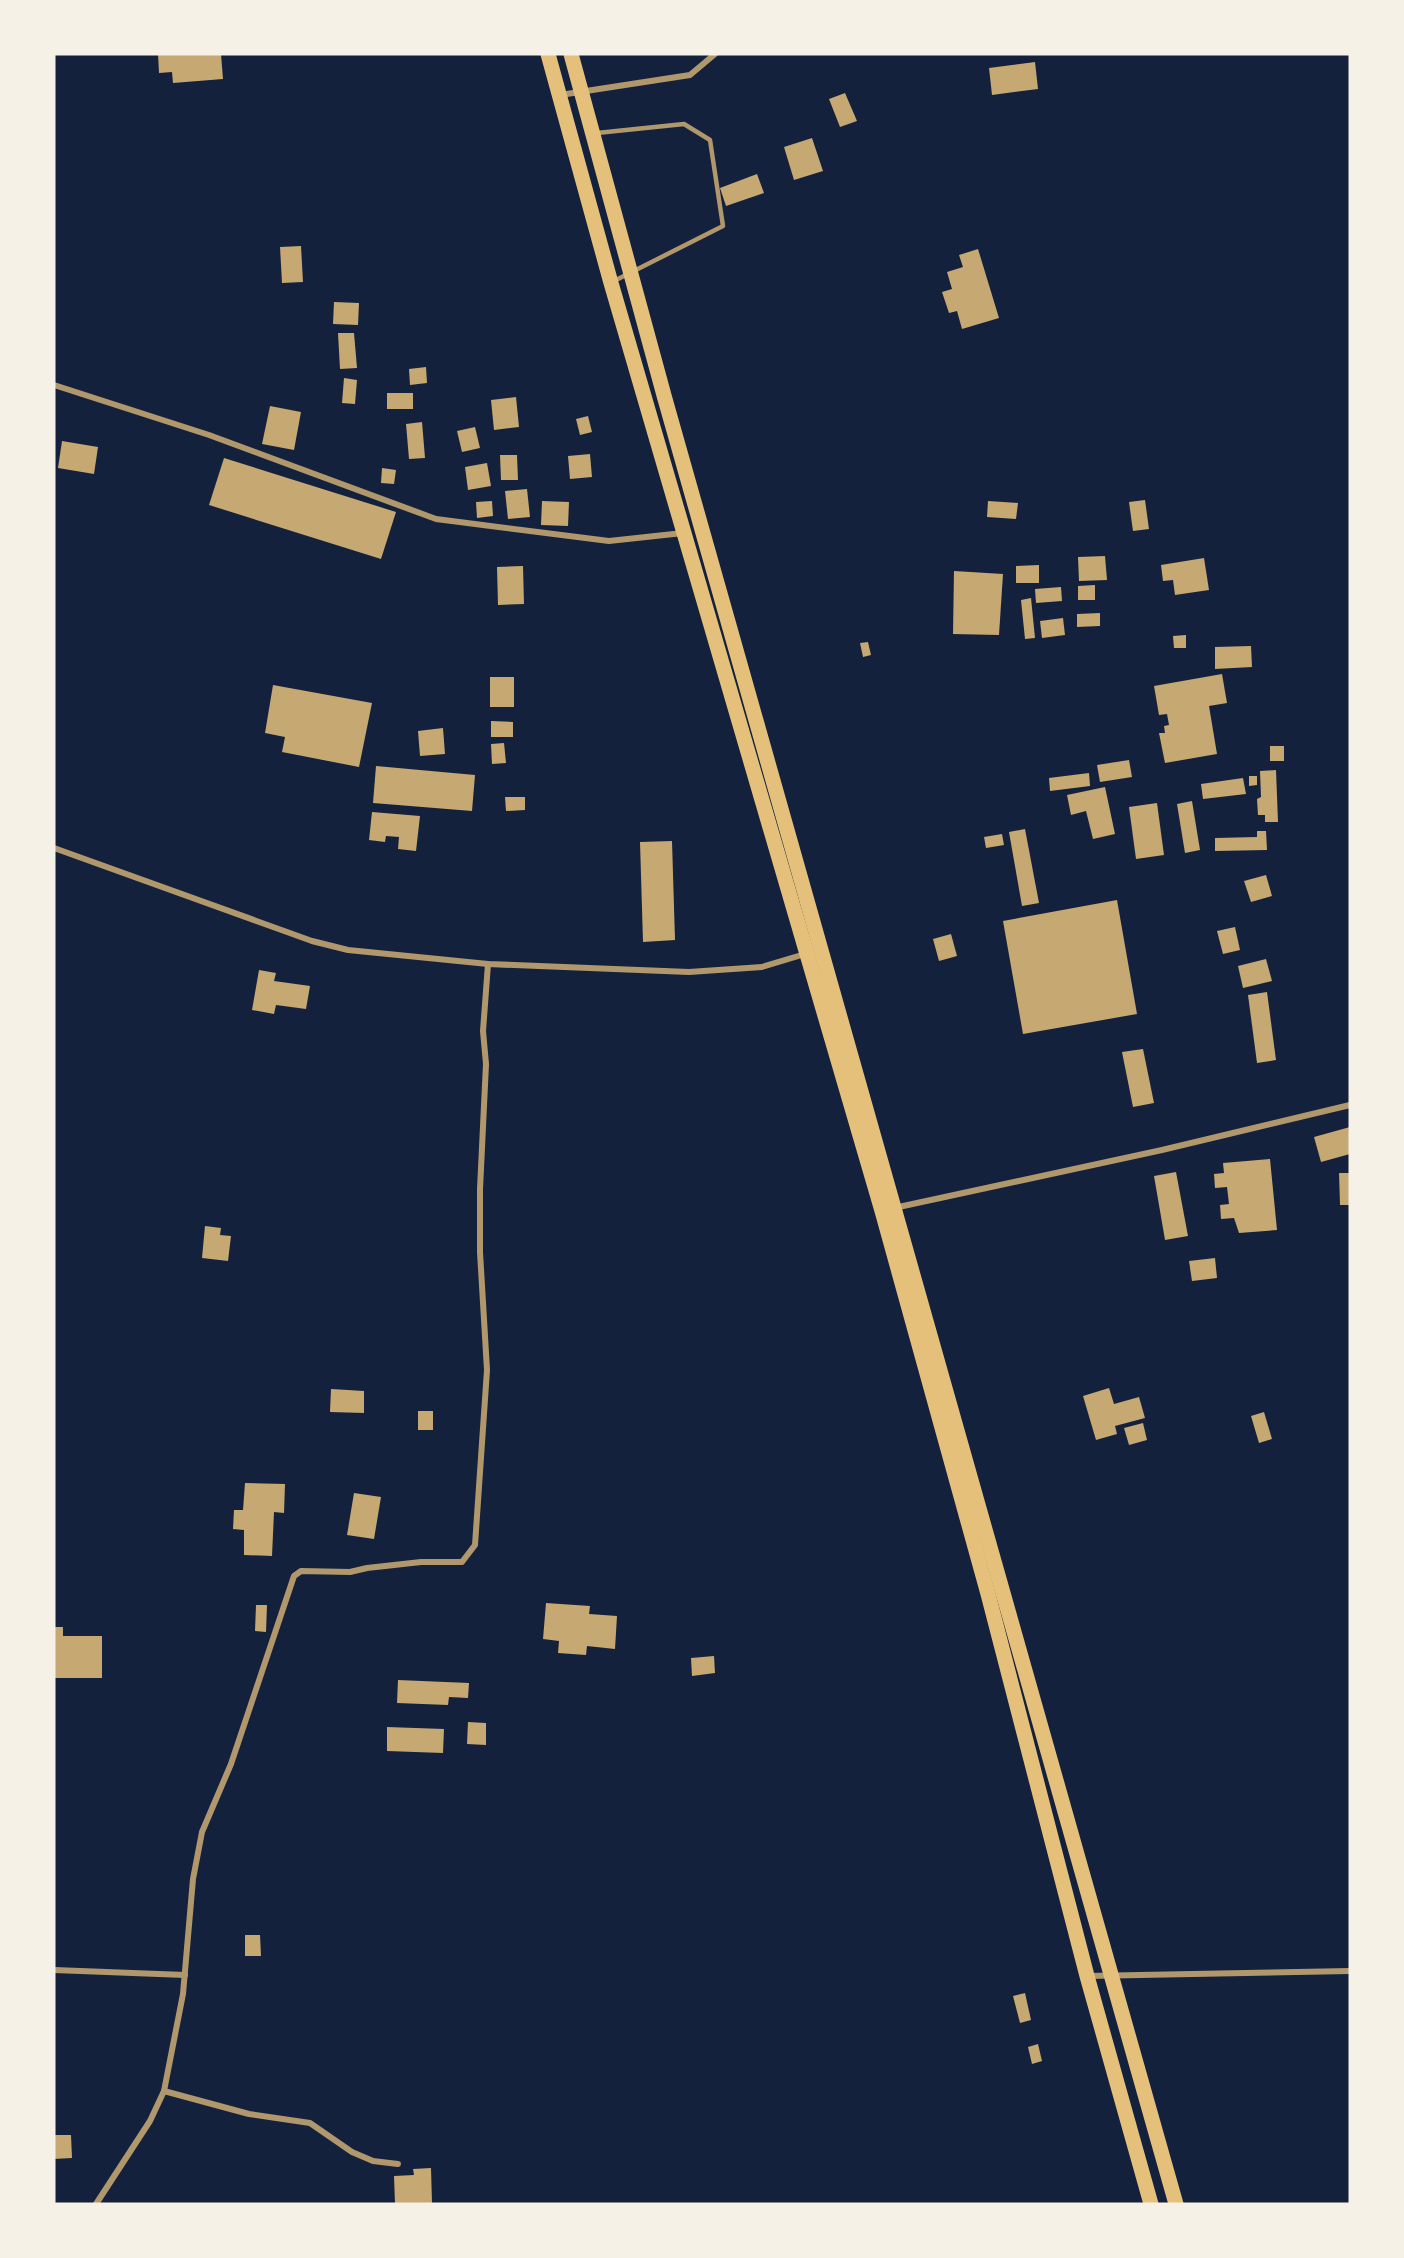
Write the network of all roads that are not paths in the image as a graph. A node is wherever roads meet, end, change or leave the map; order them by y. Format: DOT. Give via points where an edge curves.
graph roads {
  1 [pos="548,54"];
  2 [pos="571,54"];
  3 [pos="715,54"];
  4 [pos="581,93"];
  5 [pos="560,95"];
  6 [pos="592,134"];
  7 [pos="570,136"];
  8 [pos="631,274"];
  9 [pos="611,283"];
  10 [pos="54,385"];
  11 [pos="683,533"];
  12 [pos="54,848"];
  13 [pos="824,953"];
  14 [pos="806,954"];
  15 [pos="488,964"];
  16 [pos="1350,1105"];
  17 [pos="889,1209"];
  18 [pos="54,1970"];
  19 [pos="1350,1971"];
  20 [pos="184,1975"];
  21 [pos="1111,1975"];
  22 [pos="1087,1976"];
  23 [pos="164,2091"];
  24 [pos="398,2164"];
  25 [pos="96,2204"];
  26 [pos="1151,2204"];
  27 [pos="1176,2204"];
  1 -- 5 [label="highway"];
  2 -- 4 [label="highway"];
  3 -- 4 [label="street" via="690,75"];
  4 -- 5 [label="street"];
  4 -- 6 [label="highway"];
  5 -- 7 [label="highway"];
  6 -- 7 [label="lane"];
  6 -- 8 [label="highway"];
  6 -- 8 [label="lane" via="684,124 710,140 723,226"];
  7 -- 9 [label="highway"];
  8 -- 9 [label="lane"];
  8 -- 13 [label="highway"];
  9 -- 11 [label="highway"];
  10 -- 11 [label="street" via="209,435 436,519 609,542"];
  11 -- 14 [label="highway"];
  12 -- 15 [label="street" via="312,941 348,950"];
  13 -- 14 [label="street"];
  13 -- 17 [label="highway"];
  14 -- 15 [label="street" via="762,968 689,972"];
  14 -- 17 [label="highway"];
  15 -- 20 [label="street" via="480,1189 487,1370 475,1545 462,1562 389,1565 350,1572 301,1570 294,1576 231,1764 202,1832 193,1879"];
  16 -- 17 [label="street"];
  17 -- 21 [label="highway"];
  17 -- 22 [label="highway"];
  18 -- 20 [label="street"];
  19 -- 21 [label="street"];
  20 -- 23 [label="street"];
  21 -- 22 [label="street"];
  21 -- 27 [label="highway"];
  22 -- 26 [label="highway"];
  23 -- 24 [label="street" via="249,2114 310,2123 352,2152 373,2161"];
  23 -- 25 [label="street" via="150,2121"];
}
